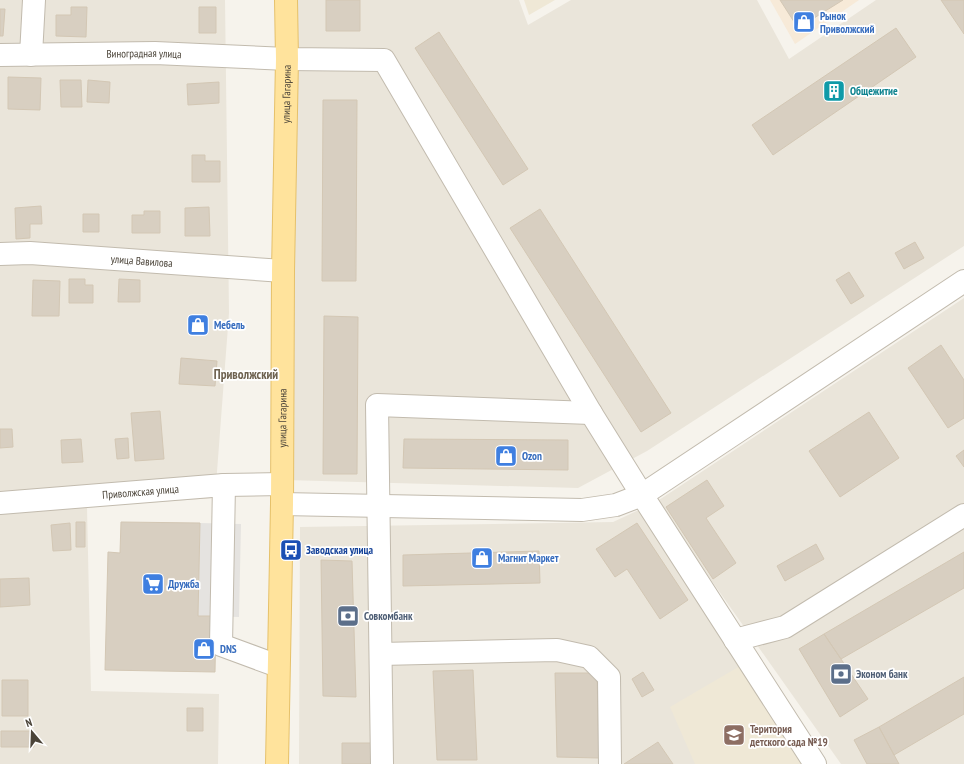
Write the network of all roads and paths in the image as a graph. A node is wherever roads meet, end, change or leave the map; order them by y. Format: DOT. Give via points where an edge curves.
graph roads {
  1 [pos="34,0"];
  2 [pos="286,0"];
  3 [pos="0,55"];
  4 [pos="31,55"];
  5 [pos="287,59"];
  6 [pos="0,254"];
  7 [pos="283,271"];
  8 [pos="964,281"];
  9 [pos="591,413"];
  10 [pos="224,485"];
  11 [pos="282,494"];
  12 [pos="642,496"];
  13 [pos="0,503"];
  14 [pos="380,506"];
  15 [pos="964,515"];
  16 [pos="735,640"];
  17 [pos="381,654"];
  18 [pos="278,666"];
  19 [pos="277,764"];
  20 [pos="382,764"];
  21 [pos="610,764"];
  22 [pos="815,764"];
  1 -- 4 [label="street"];
  2 -- 5 [label="main road, улица Гагарина"];
  3 -- 4 [label="street, Виноградная улица"];
  4 -- 5 [label="street, Виноградная улица" via="155,53"];
  5 -- 7 [label="main road, улица Гагарина"];
  5 -- 9 [label="street, Виноградная улица" via="384,60"];
  6 -- 7 [label="street, улица Вавилова" via="30,253"];
  7 -- 11 [label="main road, улица Гагарина"];
  8 -- 12 [label="street, Приволжская улица"];
  9 -- 12 [label="street"];
  9 -- 14 [label="street" via="377,405"];
  10 -- 11 [label="street, Приволжская улица"];
  10 -- 13 [label="street, Приволжская улица"];
  10 -- 18 [label="street" via="221,645"];
  11 -- 14 [label="street, Приволжская улица"];
  11 -- 18 [label="main road, улица Гагарина"];
  12 -- 14 [label="street, Приволжская улица" via="616,505 582,510"];
  12 -- 16 [label="street"];
  14 -- 17 [label="street"];
  15 -- 16 [label="street" via="785,626"];
  16 -- 22 [label="street"];
  17 -- 20 [label="street"];
  17 -- 21 [label="street" via="556,650 589,656 609,677"];
  18 -- 19 [label="main road, улица Гагарина"];
}
